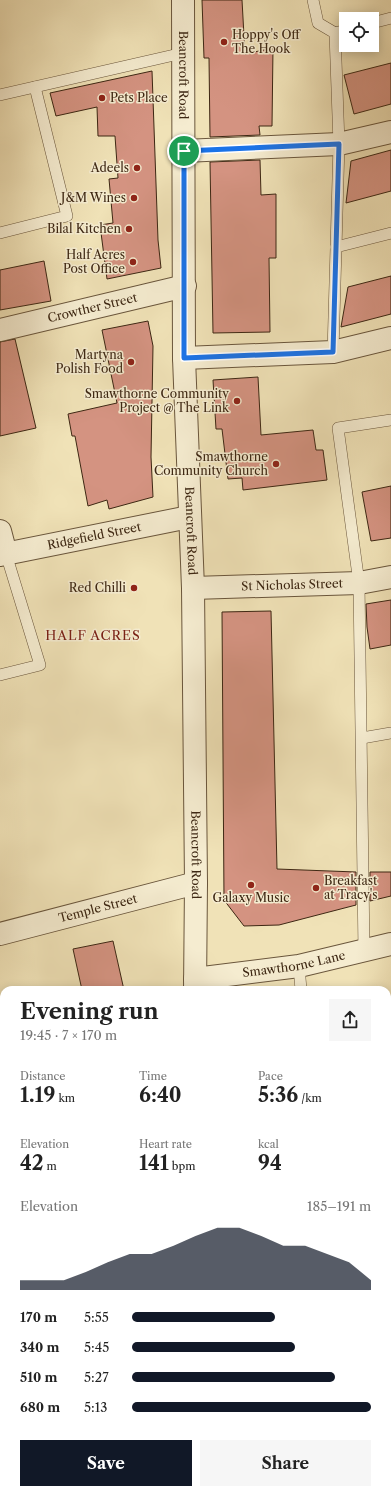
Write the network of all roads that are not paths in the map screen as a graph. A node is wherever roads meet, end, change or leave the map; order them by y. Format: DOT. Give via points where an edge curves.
graph roads {
  1 [pos="183,0"];
  2 [pos="313,0"];
  3 [pos="391,18"];
  4 [pos="379,21"];
  5 [pos="339,32"];
  6 [pos="335,33"];
  7 [pos="183,52"];
  8 [pos="35,87"];
  9 [pos="0,95"];
  10 [pos="391,132"];
  11 [pos="339,144"];
  12 [pos="184,151"];
  13 [pos="0,233"];
  14 [pos="391,233"];
  15 [pos="336,247"];
  16 [pos="185,286"];
  17 [pos="0,330"];
  18 [pos="391,338"];
  19 [pos="333,352"];
  20 [pos="184,358"];
  21 [pos="391,420"];
  22 [pos="189,517"];
  23 [pos="0,531"];
  24 [pos="3,554"];
  25 [pos="391,577"];
  26 [pos="359,583"];
  27 [pos="193,588"];
  28 [pos="0,675"];
  29 [pos="391,733"];
  30 [pos="362,738"];
  31 [pos="196,883"];
  32 [pos="0,934"];
  33 [pos="391,944"];
  34 [pos="364,951"];
  35 [pos="299,966"];
  36 [pos="195,985"];
  37 [pos="301,986"];
  1 -- 7 [label="street, Beancroft Road"];
  2 -- 6 [label="lane" via="318,23"];
  3 -- 4 [label="lane"];
  5 -- 6 [label="lane"];
  6 -- 11 [label="lane"];
  7 -- 8 [label="lane"];
  7 -- 12 [label="street, Beancroft Road"];
  8 -- 9 [label="lane"];
  8 -- 13 [label="lane" via="68,216"];
  10 -- 11 [label="street"];
  11 -- 12 [label="street"];
  11 -- 15 [label="lane"];
  12 -- 16 [label="street, Beancroft Road"];
  14 -- 15 [label="lane"];
  15 -- 19 [label="lane"];
  16 -- 17 [label="street, Crowther Street"];
  16 -- 20 [label="street, Beancroft Road"];
  18 -- 19 [label="street"];
  19 -- 20 [label="street"];
  20 -- 22 [label="street, Beancroft Road"];
  21 -- 26 [label="lane" via="338,428"];
  22 -- 24 [label="street, Ridgefield Street"];
  22 -- 27 [label="street, Beancroft Road"];
  23 -- 24 [label="street"];
  24 -- 28 [label="lane" via="40,665"];
  25 -- 26 [label="street, St Nicholas Street"];
  26 -- 27 [label="street, St Nicholas Street"];
  26 -- 30 [label="lane"];
  27 -- 31 [label="street, Beancroft Road"];
  29 -- 30 [label="lane"];
  30 -- 34 [label="lane"];
  31 -- 32 [label="street, Temple Street"];
  31 -- 36 [label="street, Beancroft Road"];
  33 -- 34 [label="street, Smawthorne Lane"];
  34 -- 35 [label="street, Smawthorne Lane"];
  35 -- 36 [label="street, Smawthorne Lane"];
  35 -- 37 [label="lane"];
}
